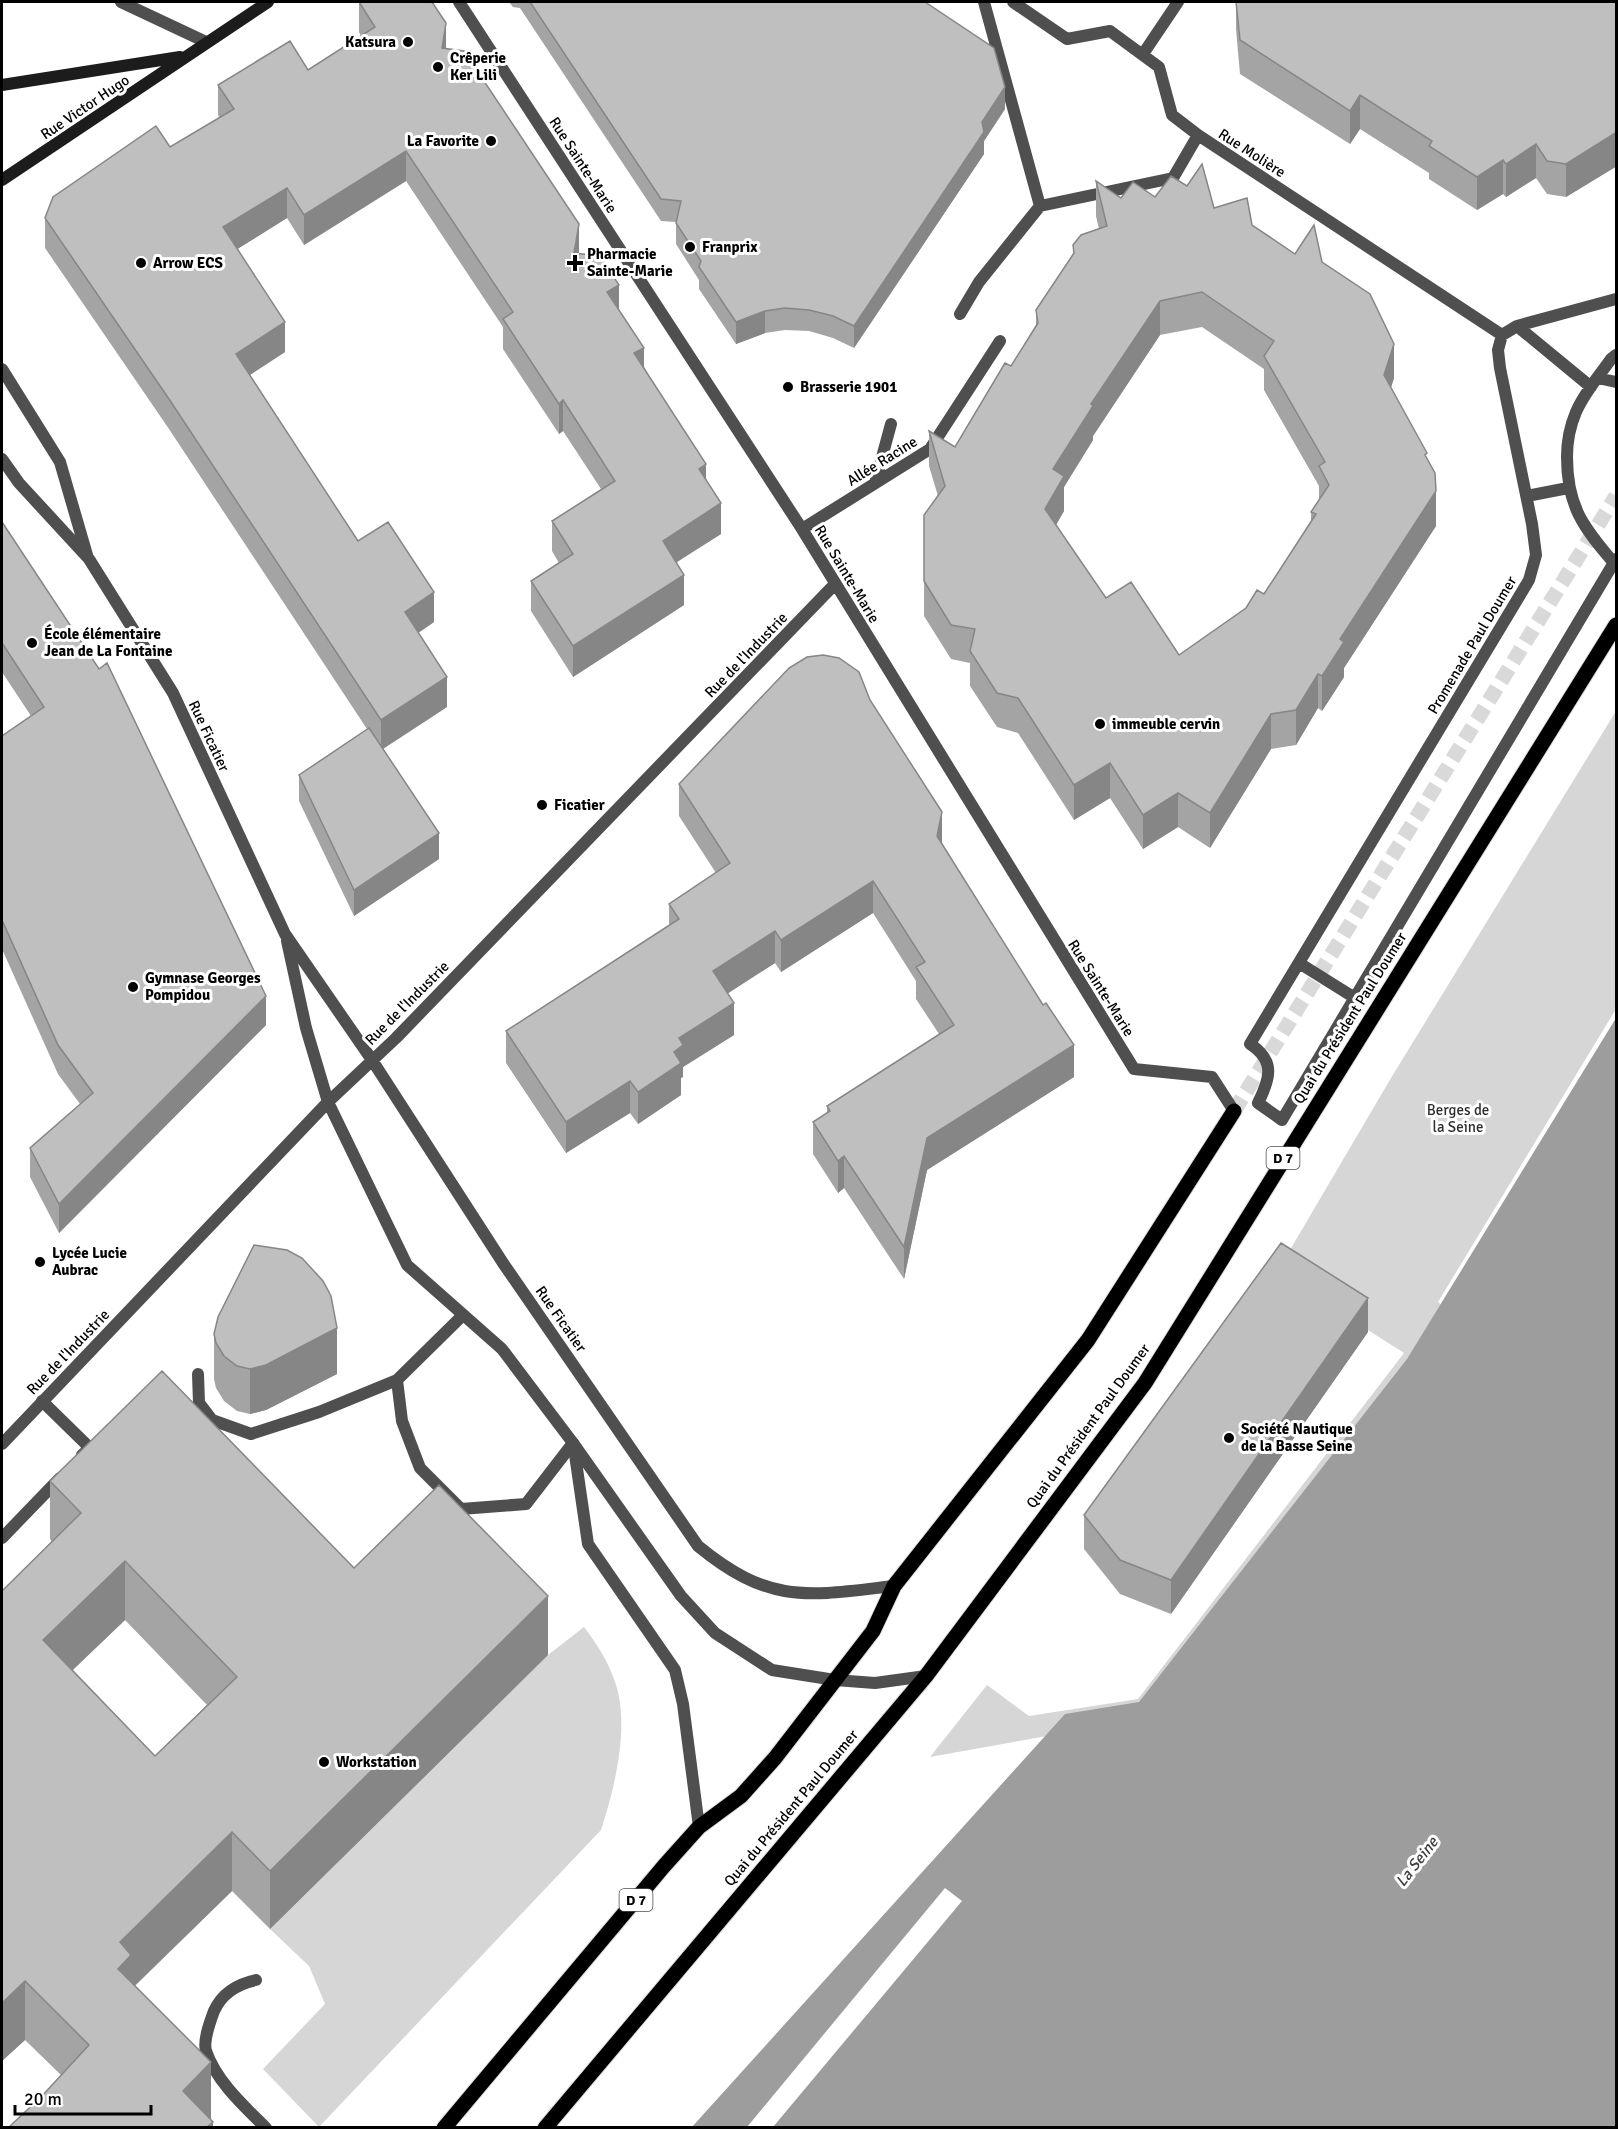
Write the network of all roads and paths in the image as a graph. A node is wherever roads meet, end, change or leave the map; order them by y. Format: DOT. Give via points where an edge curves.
graph roads {
  1 [pos="121,2"];
  2 [pos="268,2"];
  3 [pos="459,2"];
  4 [pos="984,2"];
  5 [pos="1013,2"];
  6 [pos="1178,2"];
  7 [pos="206,42"];
  8 [pos="1143,54"];
  9 [pos="184,57"];
  10 [pos="2,85"];
  11 [pos="1198,135"];
  12 [pos="2,180"];
  13 [pos="1040,206"];
  14 [pos="1617,299"];
  15 [pos="960,314"];
  16 [pos="1517,326"];
  17 [pos="1502,335"];
  18 [pos="1000,341"];
  19 [pos="1617,355"];
  20 [pos="2,369"];
  21 [pos="1594,382"];
  22 [pos="1617,382"];
  23 [pos="891,424"];
  24 [pos="2,459"];
  25 [pos="875,483"];
  26 [pos="1568,488"];
  27 [pos="1527,496"];
  28 [pos="802,529"];
  29 [pos="88,559"];
  30 [pos="1615,561"];
  31 [pos="835,584"];
  32 [pos="1617,625"];
  33 [pos="285,934"];
  34 [pos="1299,963"];
  35 [pos="1355,998"];
  36 [pos="372,1060"];
  37 [pos="328,1102"];
  38 [pos="1234,1111"];
  39 [pos="463,1316"];
  40 [pos="198,1374"];
  41 [pos="397,1380"];
  42 [pos="42,1401"];
  43 [pos="573,1443"];
  44 [pos="2,1444"];
  45 [pos="2,1538"];
  46 [pos="894,1586"];
  47 [pos="926,1676"];
  48 [pos="835,1680"];
  49 [pos="699,1827"];
  50 [pos="256,1980"];
  51 [pos="266,2127"];
  52 [pos="444,2127"];
  53 [pos="545,2127"];
  1 -- 7 [label="street"];
  2 -- 7 [label="street, Rue Victor Hugo"];
  3 -- 28 [label="street, Rue Sainte-Marie"];
  4 -- 13 [label="street"];
  5 -- 8 [label="street, Rue Molière" via="1067,39 1110,31"];
  6 -- 8 [label="street"];
  7 -- 9 [label="street, Rue Victor Hugo"];
  8 -- 11 [label="street, Rue Molière" via="1159,67 1172,115"];
  9 -- 10 [label="street, Rue Victor Hugo"];
  9 -- 12 [label="street, Rue Victor Hugo"];
  11 -- 13 [label="street" via="1173,178"];
  11 -- 17 [label="street, Rue Molière"];
  13 -- 15 [label="street" via="979,282"];
  14 -- 16 [label="street"];
  16 -- 17 [label="street"];
  16 -- 21 [label="street"];
  17 -- 27 [label="street, Promenade Paul Doumer" via="1498,350 1500,368"];
  18 -- 25 [label="street, Allée Racine" via="930,449"];
  19 -- 21 [label="street"];
  20 -- 29 [label="street, Rue Ficatier" via="60,462"];
  21 -- 22 [label="street"];
  21 -- 26 [label="street" via="1575,412 1570,429"];
  23 -- 25 [label="street"];
  24 -- 29 [label="street, Rue Ficatier"];
  25 -- 28 [label="street, Allée Racine"];
  26 -- 27 [label="street"];
  26 -- 30 [label="street" via="1579,518"];
  27 -- 34 [label="street, Promenade Paul Doumer" via="1536,555 1529,580"];
  28 -- 31 [label="street, Rue Sainte-Marie"];
  29 -- 33 [label="street, Rue Ficatier" via="173,693"];
  30 -- 35 [label="street"];
  31 -- 36 [label="street, Rue de l'Industrie"];
  31 -- 38 [label="street, Rue Sainte-Marie" via="1134,1070 1212,1077"];
  32 -- 47 [label="main road, Quai du Président Paul Doumer / D 7" via="1145,1383"];
  33 -- 36 [label="street, Rue Ficatier"];
  33 -- 37 [label="street, Rue Ficatier"];
  34 -- 35 [label="street"];
  34 -- 35 [label="street, Promenade Paul Doumer" via="1250,1044 1262,1052 1268,1066 1269,1077 1258,1103 1282,1120"];
  36 -- 37 [label="street, Rue de l'Industrie"];
  36 -- 46 [label="street, Rue Ficatier" via="503,1263 698,1546 748,1580 780,1591 814,1596"];
  37 -- 39 [label="street, Rue Ficatier" via="407,1265"];
  37 -- 42 [label="street, Rue de l'Industrie"];
  38 -- 46 [label="main road, D 7" via="1088,1340"];
  39 -- 41 [label="street"];
  39 -- 43 [label="street, Rue Ficatier" via="502,1350"];
  40 -- 41 [label="street" via="199,1403 212,1420 251,1434"];
  41 -- 43 [label="street" via="402,1421 420,1468 461,1509 526,1504"];
  42 -- 44 [label="street, Rue de l'Industrie"];
  42 -- 45 [label="street" via="90,1448"];
  43 -- 48 [label="street, Rue Ficatier" via="681,1596 715,1633 772,1670"];
  43 -- 49 [label="street, Rue Ficatier" via="588,1544 675,1670"];
  46 -- 48 [label="main road, D 7" via="873,1631"];
  47 -- 48 [label="street, Rue Ficatier" via="875,1683"];
  47 -- 53 [label="main road, Quai du Président Paul Doumer / D 7"];
  48 -- 49 [label="main road, D 7" via="741,1796"];
  49 -- 52 [label="main road, D 7"];
  50 -- 51 [label="street" via="242,1983 220,1997 209,2022 205,2050 218,2075"];
}
